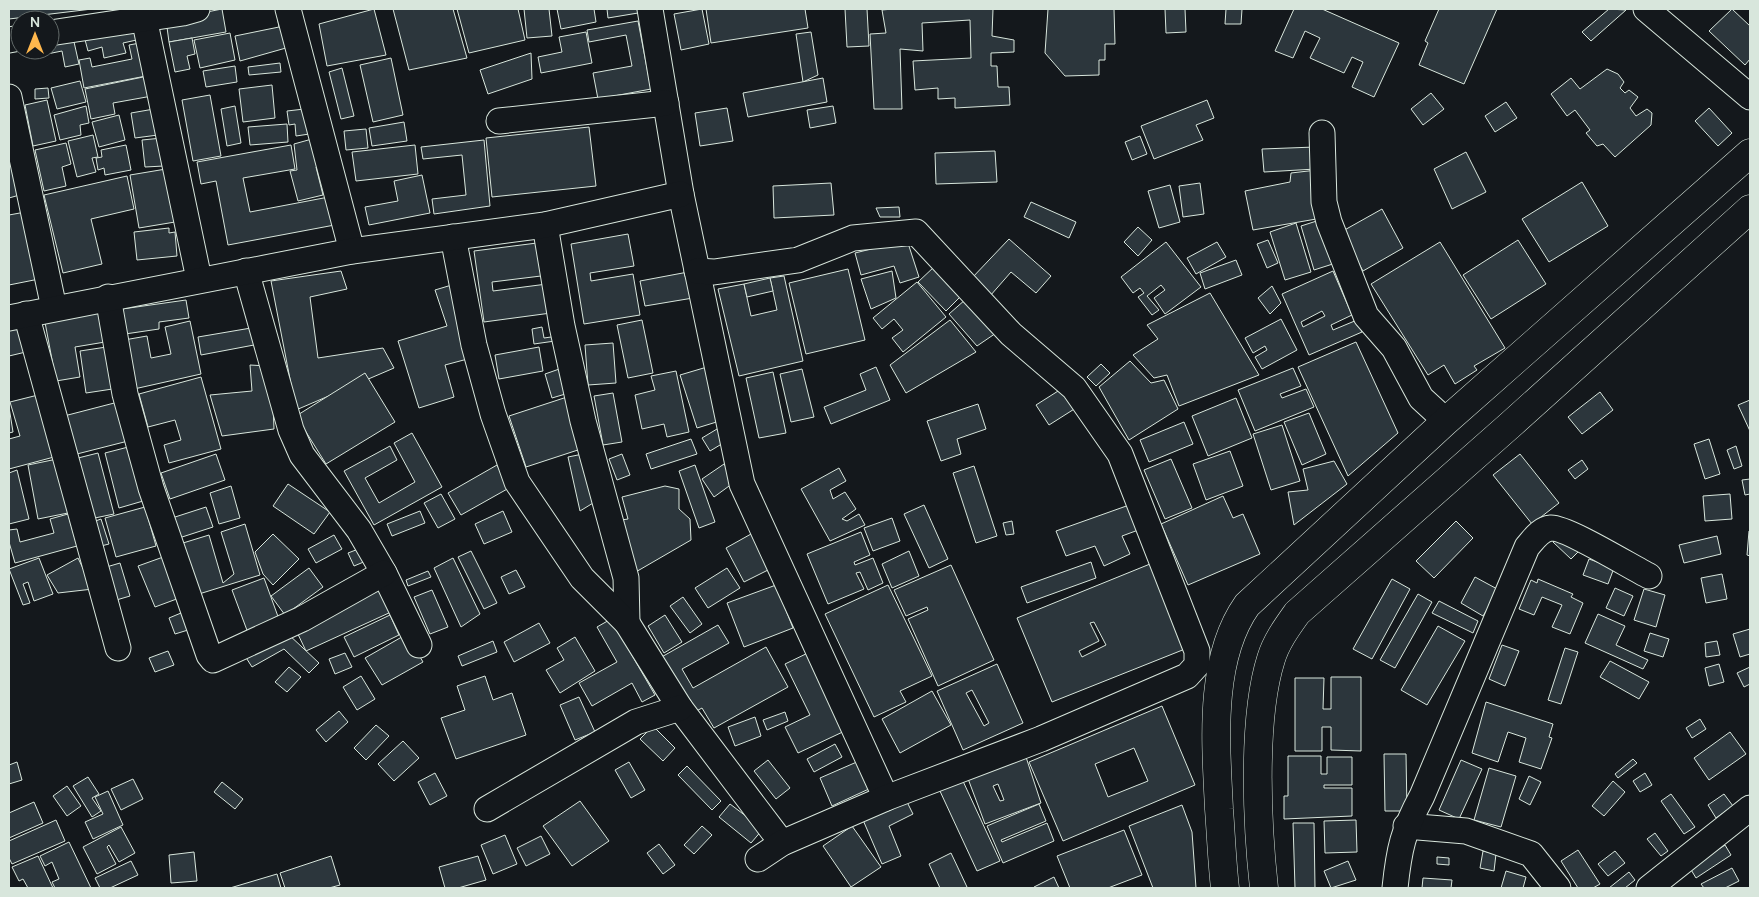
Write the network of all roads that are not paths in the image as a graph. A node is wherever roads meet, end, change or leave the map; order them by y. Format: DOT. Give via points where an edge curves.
graph roads {
  1 [pos="288,9"];
  2 [pos="650,9"];
  3 [pos="1646,9"];
  4 [pos="187,10"];
  5 [pos="144,18"];
  6 [pos="60,31"];
  7 [pos="9,97"];
  8 [pos="1750,97"];
  9 [pos="666,103"];
  10 [pos="500,121"];
  11 [pos="1322,133"];
  12 [pos="1750,152"];
  13 [pos="681,194"];
  14 [pos="1750,209"];
  15 [pos="545,225"];
  16 [pos="453,237"];
  17 [pos="352,251"];
  18 [pos="246,271"];
  19 [pos="697,272"];
  20 [pos="199,279"];
  21 [pos="108,297"];
  22 [pos="54,308"];
  23 [pos="17,316"];
  24 [pos="1446,421"];
  25 [pos="384,573"];
  26 [pos="1649,576"];
  27 [pos="627,624"];
  28 [pos="419,645"];
  29 [pos="118,648"];
  30 [pos="680,708"];
  31 [pos="886,798"];
  32 [pos="1750,808"];
  33 [pos="487,809"];
  34 [pos="1406,826"];
  35 [pos="782,843"];
  36 [pos="758,859"];
  37 [pos="1225,888"];
  38 [pos="1264,888"];
  39 [pos="1395,888"];
  40 [pos="1558,888"];
  41 [pos="1648,888"];
  1 -- 17 [label="street"];
  2 -- 9 [label="street"];
  3 -- 8 [label="street"];
  4 -- 5 [label="street"];
  5 -- 6 [label="street"];
  5 -- 20 [label="street"];
  7 -- 22 [label="street"];
  9 -- 10 [label="street"];
  9 -- 13 [label="street"];
  11 -- 24 [label="street" via="1327,216 1366,316 1394,348 1421,398"];
  12 -- 24 [label="street"];
  13 -- 15 [label="street"];
  13 -- 19 [label="street"];
  14 -- 38 [label="street" via="1298,613 1284,631 1271,659 1262,706 1259,762 1260,851"];
  15 -- 16 [label="street"];
  15 -- 27 [label="street" via="581,412 626,578"];
  16 -- 17 [label="street"];
  16 -- 27 [label="street" via="474,345 493,414 517,482 582,578"];
  17 -- 18 [label="street"];
  18 -- 20 [label="street"];
  18 -- 25 [label="street" via="291,430 302,455 359,530"];
  19 -- 31 [label="street" via="742,484"];
  19 -- 31 [label="street" via="798,260 853,238 916,232 1011,334 1074,388 1120,454 1197,651 1197,665 1187,676 1040,739"];
  20 -- 21 [label="street"];
  21 -- 22 [label="street"];
  21 -- 25 [label="street" via="125,394 151,488 213,660 302,619"];
  22 -- 23 [label="street"];
  23 -- 29 [label="street"];
  24 -- 37 [label="street" via="1246,605 1236,620 1221,677 1215,733"];
  25 -- 28 [label="street"];
  26 -- 34 [label="street" via="1572,535 1552,528 1541,530 1527,547 1422,796"];
  27 -- 30 [label="street"];
  30 -- 33 [label="street" via="636,722"];
  30 -- 35 [label="street"];
  31 -- 35 [label="street"];
  32 -- 41 [label="street"];
  34 -- 39 [label="street"];
  34 -- 40 [label="street" via="1466,830 1531,854"];
  35 -- 36 [label="street"];
}
